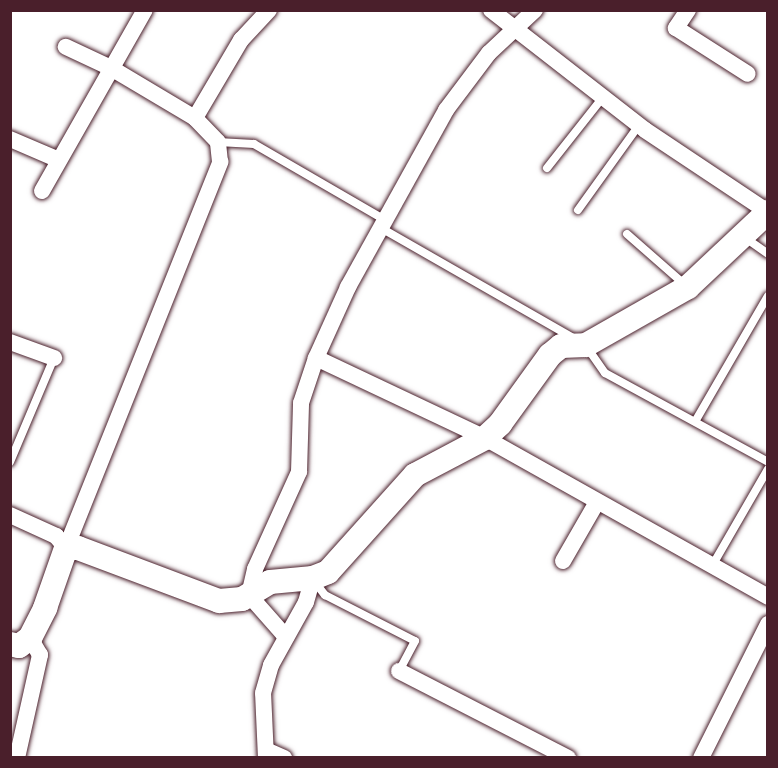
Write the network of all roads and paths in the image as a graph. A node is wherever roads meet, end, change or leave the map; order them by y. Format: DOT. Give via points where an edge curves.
graph roads {
  1 [pos="145,10"];
  2 [pos="269,10"];
  3 [pos="491,10"];
  4 [pos="535,10"];
  5 [pos="688,10"];
  6 [pos="516,30"];
  7 [pos="66,47"];
  8 [pos="111,68"];
  9 [pos="748,74"];
  10 [pos="603,97"];
  11 [pos="195,118"];
  12 [pos="639,125"];
  13 [pos="10,139"];
  14 [pos="219,142"];
  15 [pos="59,160"];
  16 [pos="547,168"];
  17 [pos="42,191"];
  18 [pos="578,210"];
  19 [pos="768,212"];
  20 [pos="383,224"];
  21 [pos="627,234"];
  22 [pos="741,234"];
  23 [pos="768,254"];
  24 [pos="688,287"];
  25 [pos="768,296"];
  26 [pos="10,342"];
  27 [pos="586,345"];
  28 [pos="54,358"];
  29 [pos="316,358"];
  30 [pos="696,420"];
  31 [pos="485,438"];
  32 [pos="10,462"];
  33 [pos="768,462"];
  34 [pos="768,470"];
  35 [pos="597,502"];
  36 [pos="10,515"];
  37 [pos="66,548"];
  38 [pos="563,561"];
  39 [pos="712,567"];
  40 [pos="313,578"];
  41 [pos="249,596"];
  42 [pos="768,597"];
  43 [pos="768,624"];
  44 [pos="286,637"];
  45 [pos="20,641"];
  46 [pos="399,671"];
  47 [pos="10,754"];
  48 [pos="266,754"];
  49 [pos="17,757"];
  50 [pos="284,758"];
  51 [pos="568,758"];
  52 [pos="701,758"];
  1 -- 8 [label="street"];
  2 -- 11 [label="street" via="241,40"];
  3 -- 6 [label="street"];
  4 -- 6 [label="street"];
  5 -- 9 [label="street" via="676,28"];
  6 -- 10 [label="street"];
  6 -- 20 [label="street" via="489,53 446,110"];
  7 -- 8 [label="street"];
  8 -- 11 [label="street"];
  8 -- 15 [label="street"];
  10 -- 12 [label="street"];
  10 -- 16 [label="lane"];
  11 -- 14 [label="street"];
  12 -- 18 [label="lane"];
  12 -- 19 [label="street"];
  13 -- 15 [label="street"];
  14 -- 20 [label="lane" via="254,144"];
  14 -- 37 [label="street" via="220,162"];
  15 -- 17 [label="street"];
  19 -- 22 [label="street"];
  20 -- 27 [label="lane"];
  20 -- 29 [label="street"];
  21 -- 24 [label="lane"];
  22 -- 23 [label="lane"];
  22 -- 24 [label="street" via="711,269"];
  24 -- 27 [label="street"];
  25 -- 30 [label="lane"];
  26 -- 28 [label="street"];
  27 -- 30 [label="lane" via="605,372"];
  27 -- 31 [label="street" via="561,346 550,354 500,424"];
  28 -- 32 [label="lane"];
  29 -- 31 [label="street"];
  29 -- 41 [label="street" via="301,403 299,472 255,568"];
  30 -- 33 [label="lane"];
  31 -- 35 [label="street"];
  31 -- 40 [label="street" via="415,475 328,572"];
  34 -- 39 [label="lane"];
  35 -- 38 [label="street"];
  35 -- 39 [label="street"];
  36 -- 37 [label="street" via="56,536"];
  37 -- 41 [label="street" via="78,548 219,601"];
  37 -- 45 [label="street" via="45,608"];
  39 -- 42 [label="street"];
  40 -- 41 [label="street" via="270,582"];
  40 -- 44 [label="street" via="306,602"];
  40 -- 46 [label="lane" via="325,595 415,641"];
  41 -- 44 [label="street"];
  43 -- 52 [label="street"];
  44 -- 48 [label="street" via="271,664 263,693"];
  45 -- 49 [label="street" via="40,656"];
  46 -- 51 [label="street"];
  47 -- 49 [label="street"];
  48 -- 50 [label="street"];
}
